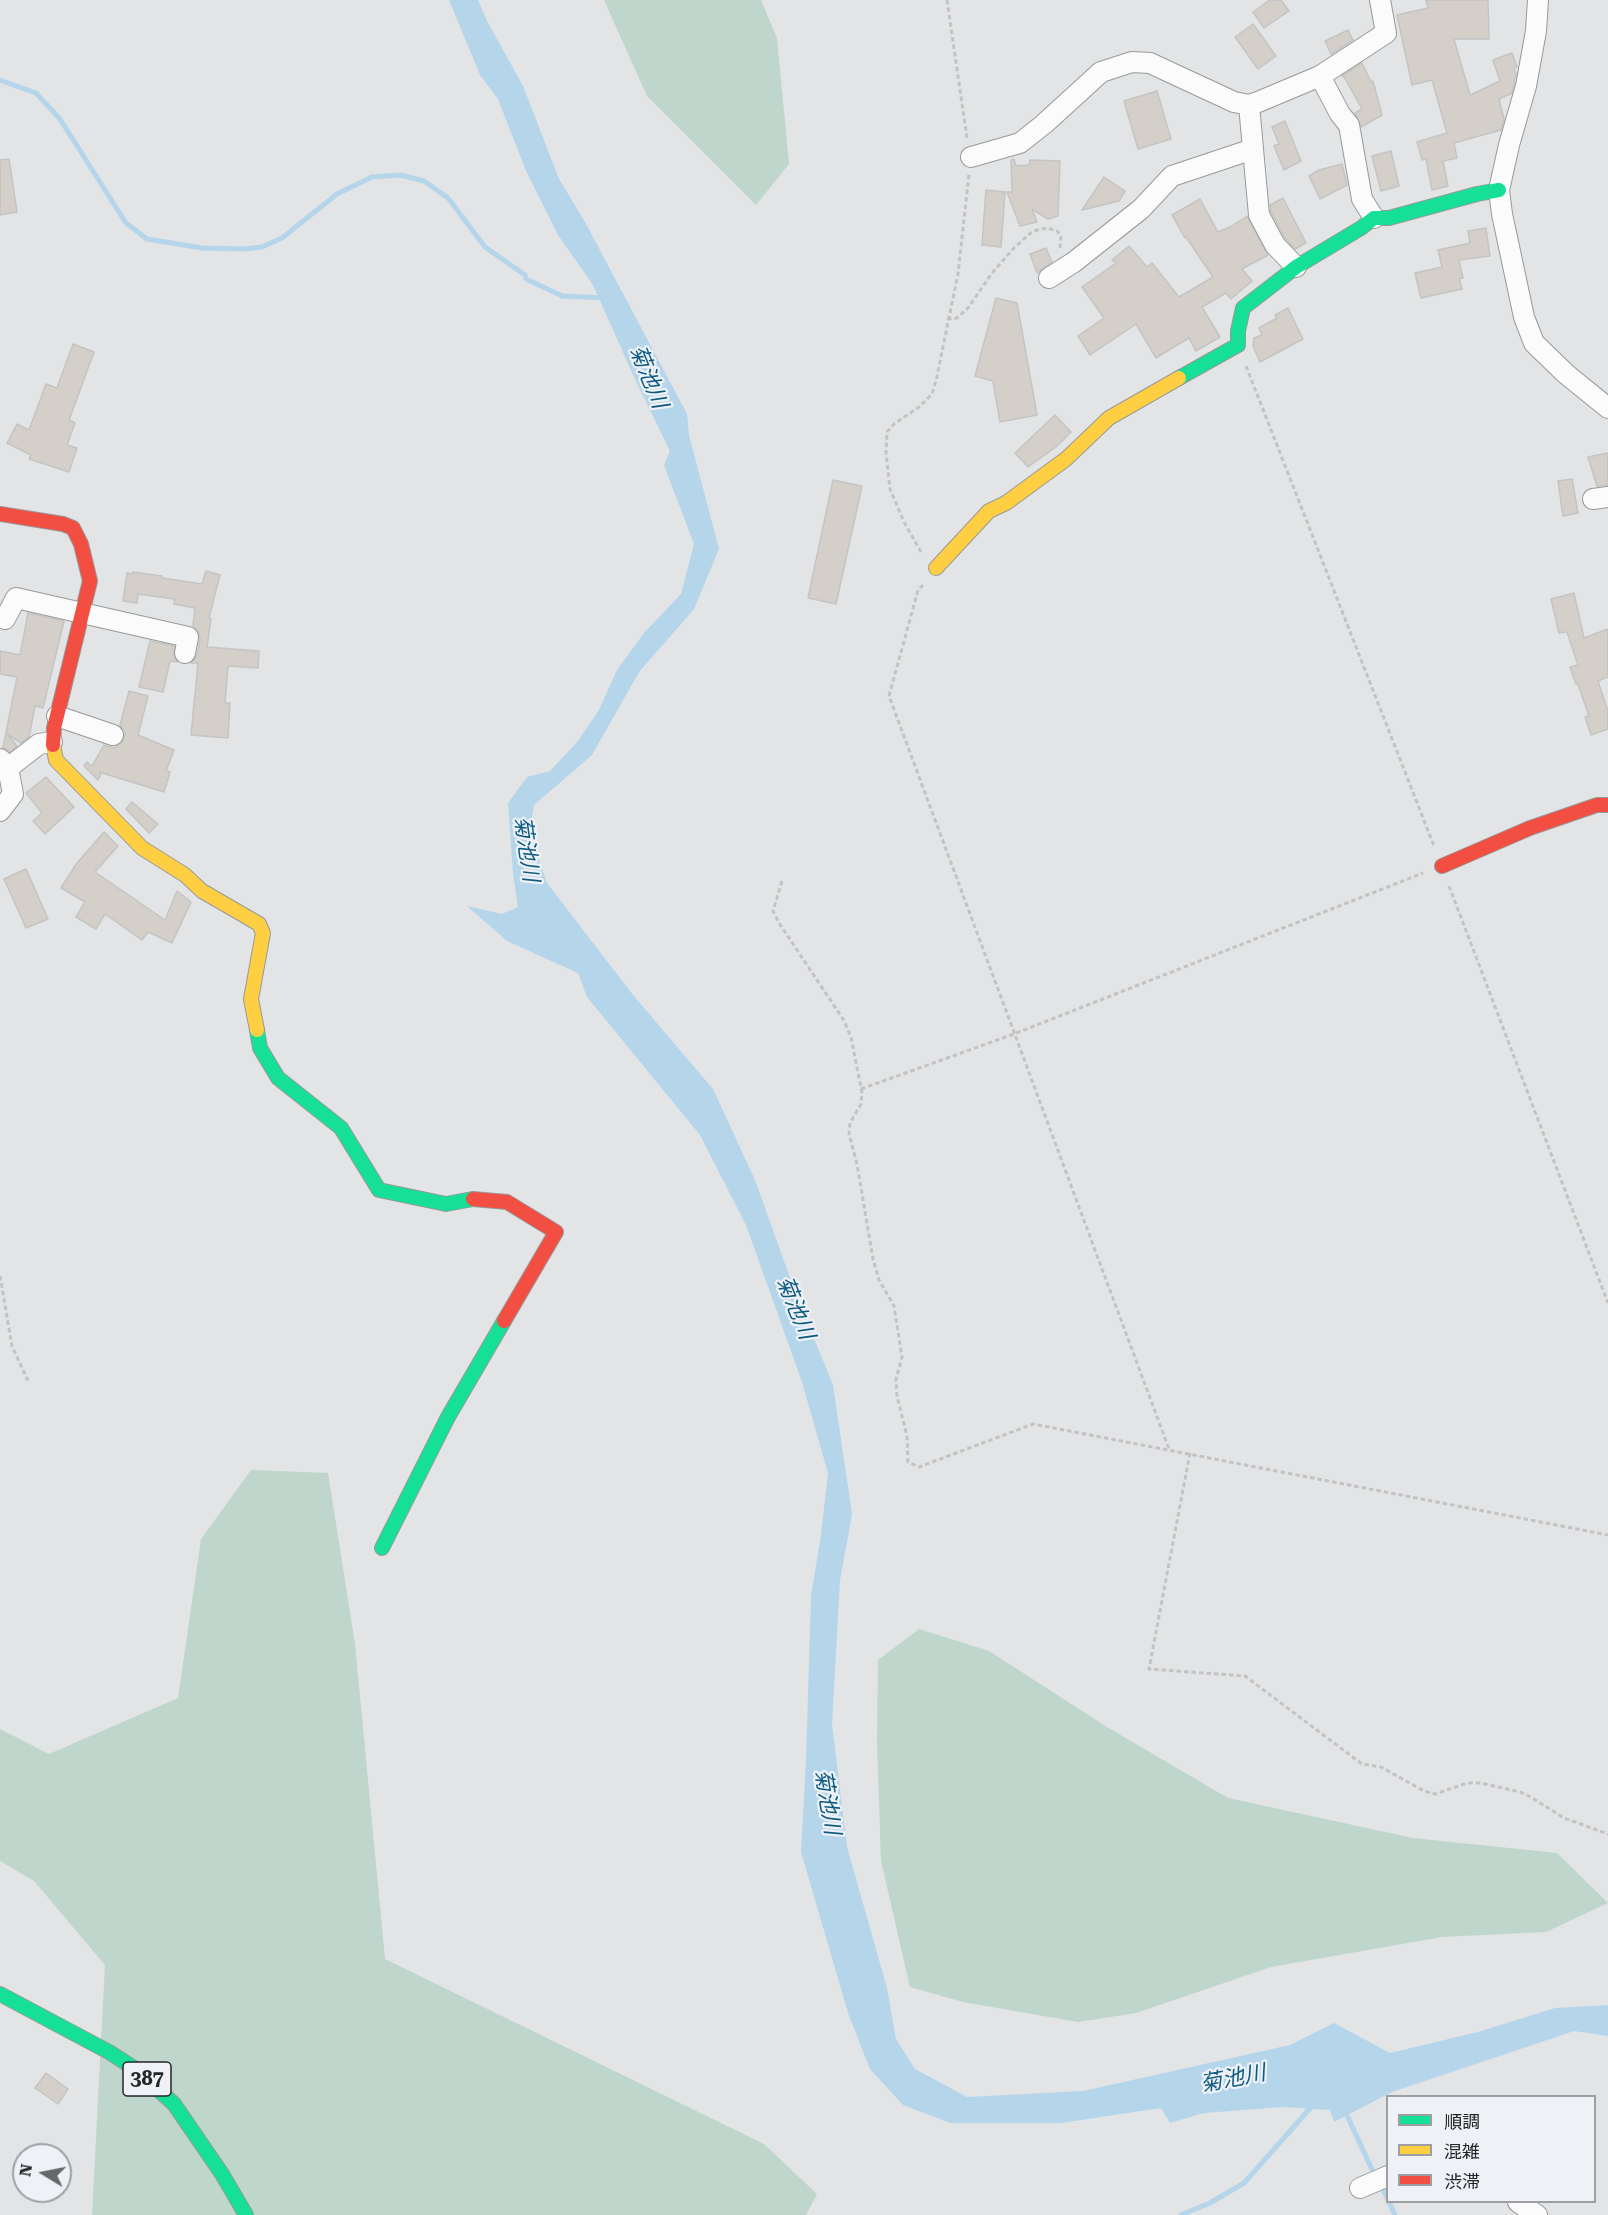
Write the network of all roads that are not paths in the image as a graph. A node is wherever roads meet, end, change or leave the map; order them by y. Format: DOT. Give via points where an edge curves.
graph roads {
  1 [pos="1380,0"];
  2 [pos="1538,0"];
  3 [pos="1320,76"];
  4 [pos="1249,105"];
  5 [pos="1253,149"];
  6 [pos="971,157"];
  7 [pos="1499,190"];
  8 [pos="1374,218"];
  9 [pos="1296,267"];
  10 [pos="1049,278"];
  11 [pos="1608,408"];
  12 [pos="0,516"];
  13 [pos="936,568"];
  14 [pos="84,613"];
  15 [pos="5,619"];
  16 [pos="185,654"];
  17 [pos="57,716"];
  18 [pos="113,735"];
  19 [pos="52,742"];
  20 [pos="4,763"];
  21 [pos="1608,805"];
  22 [pos="0,812"];
  23 [pos="1442,866"];
  24 [pos="382,1548"];
  25 [pos="0,1994"];
  26 [pos="1386,2177"];
  27 [pos="1360,2188"];
  28 [pos="1519,2203"];
  29 [pos="246,2215"];
  30 [pos="1537,2215"];
  1 -- 3 [label="street" via="1386,33"];
  2 -- 7 [label="street" via="1526,86"];
  3 -- 4 [label="street"];
  3 -- 8 [label="street" via="1349,125 1362,199"];
  4 -- 5 [label="street"];
  4 -- 6 [label="street" via="1234,102 1150,63 1132,62 1101,72 1020,143"];
  5 -- 9 [label="street" via="1260,215 1275,245"];
  5 -- 10 [label="street" via="1172,176 1141,209"];
  7 -- 8 [label="main road" via="1389,218"];
  7 -- 11 [label="street" via="1524,317 1534,344"];
  8 -- 9 [label="main road"];
  9 -- 13 [label="main road" via="1243,308 1238,345 1109,418 1066,459 989,511"];
  12 -- 14 [label="main road" via="73,528 90,581"];
  14 -- 15 [label="street" via="16,598"];
  14 -- 16 [label="street" via="188,637"];
  14 -- 17 [label="main road"];
  17 -- 18 [label="street"];
  17 -- 19 [label="main road"];
  19 -- 20 [label="street" via="39,744"];
  19 -- 24 [label="main road" via="56,760 142,848 185,875 202,891 260,924 263,933 250,999 260,1048 278,1078 341,1128 379,1190 446,1204 472,1199 507,1202 556,1232 448,1417"];
  20 -- 22 [label="street" via="13,794"];
  21 -- 23 [label="main road" via="1597,805 1530,828"];
  25 -- 29 [label="main road, 387" via="137,2070 174,2104"];
  26 -- 27 [label="street"];
  28 -- 30 [label="street"];
}
